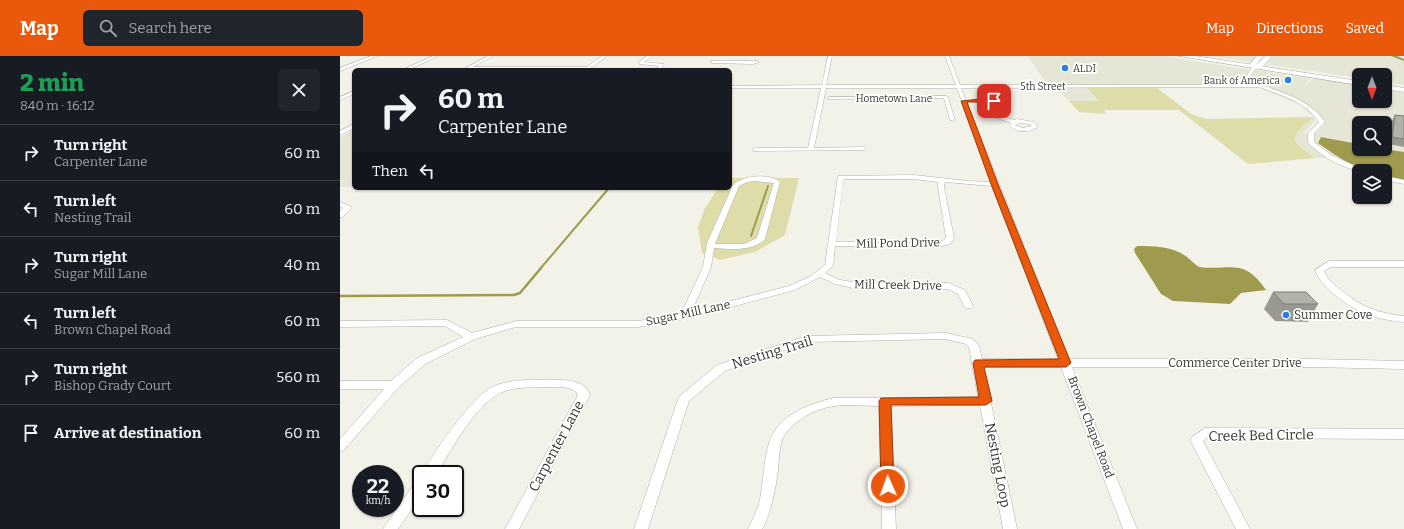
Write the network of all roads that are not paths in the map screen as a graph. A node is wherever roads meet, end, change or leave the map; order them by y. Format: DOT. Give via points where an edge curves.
graph roads {
  1 [pos="375,56"];
  2 [pos="436,56"];
  3 [pos="491,56"];
  4 [pos="605,56"];
  5 [pos="650,56"];
  6 [pos="717,56"];
  7 [pos="830,56"];
  8 [pos="947,56"];
  9 [pos="1182,56"];
  10 [pos="1199,56"];
  11 [pos="1260,56"];
  12 [pos="1269,56"];
  13 [pos="748,62"];
  14 [pos="1256,66"];
  15 [pos="409,68"];
  16 [pos="468,68"];
  17 [pos="588,68"];
  18 [pos="660,68"];
  19 [pos="340,70"];
  20 [pos="352,71"];
  21 [pos="1352,81"];
  22 [pos="732,86"];
  23 [pos="824,86"];
  24 [pos="958,86"];
  25 [pos="988,86"];
  26 [pos="1260,86"];
  27 [pos="1392,86"];
  28 [pos="1392,87"];
  29 [pos="1404,87"];
  30 [pos="1404,90"];
  31 [pos="340,92"];
  32 [pos="352,92"];
  33 [pos="352,93"];
  34 [pos="829,98"];
  35 [pos="340,99"];
  36 [pos="964,101"];
  37 [pos="990,101"];
  38 [pos="959,109"];
  39 [pos="953,120"];
  40 [pos="1014,122"];
  41 [pos="352,127"];
  42 [pos="340,133"];
  43 [pos="863,149"];
  44 [pos="756,150"];
  45 [pos="811,150"];
  46 [pos="1352,167"];
  47 [pos="1392,179"];
  48 [pos="942,180"];
  49 [pos="1404,182"];
  50 [pos="995,184"];
  51 [pos="340,204"];
  52 [pos="340,215"];
  53 [pos="832,244"];
  54 [pos="711,246"];
  55 [pos="1404,264"];
  56 [pos="820,274"];
  57 [pos="968,306"];
  58 [pos="686,316"];
  59 [pos="1404,319"];
  60 [pos="340,324"];
  61 [pos="471,337"];
  62 [pos="978,363"];
  63 [pos="1066,363"];
  64 [pos="1404,365"];
  65 [pos="340,385"];
  66 [pos="394,385"];
  67 [pos="885,401"];
  68 [pos="986,401"];
  69 [pos="1404,434"];
  70 [pos="340,447"];
  71 [pos="435,465"];
  72 [pos="412,498"];
  73 [pos="390,529"];
  74 [pos="512,529"];
  75 [pos="641,529"];
  76 [pos="755,529"];
  77 [pos="889,529"];
  78 [pos="1010,529"];
  79 [pos="1130,529"];
  80 [pos="1243,529"];
  1 -- 19 [label="street"];
  2 -- 15 [label="street"];
  3 -- 16 [label="street"];
  4 -- 17 [label="street"];
  5 -- 18 [label="street" via="640,63 662,66"];
  6 -- 13 [label="street" via="711,64"];
  7 -- 23 [label="street"];
  8 -- 24 [label="street, Brown Chapel Road"];
  9 -- 14 [label="highway"];
  10 -- 14 [label="highway"];
  11 -- 14 [label="main road"];
  12 -- 14 [label="main road"];
  14 -- 21 [label="highway"];
  14 -- 26 [label="street" via="1247,78"];
  19 -- 20 [label="street"];
  22 -- 23 [label="street, 5th Street"];
  23 -- 24 [label="street, 5th Street"];
  23 -- 45 [label="street"];
  24 -- 25 [label="street, 5th Street"];
  24 -- 36 [label="street, Brown Chapel Road"];
  25 -- 26 [label="street, 5th Street"];
  25 -- 37 [label="street" via="993,94"];
  26 -- 46 [label="street" via="1320,115 1322,122 1311,133 1311,142 1320,152"];
  27 -- 29 [label="highway"];
  28 -- 30 [label="highway"];
  31 -- 32 [label="street"];
  33 -- 35 [label="street"];
  34 -- 38 [label="street, Hometown Lane" via="946,97"];
  36 -- 37 [label="street" via="980,101 984,98"];
  36 -- 38 [label="street, Brown Chapel Road"];
  37 -- 40 [label="street" via="996,116"];
  38 -- 39 [label="street, Hometown Lane"];
  38 -- 50 [label="street, Brown Chapel Road"];
  41 -- 42 [label="street"];
  43 -- 45 [label="street"];
  44 -- 45 [label="street"];
  47 -- 49 [label="street"];
  48 -- 50 [label="street, Sugar Mill Lane"];
  48 -- 53 [label="street, Sugar Mill Lane" via="914,177 840,177"];
  48 -- 53 [label="street, Mill Pond Drive" via="941,188 950,238 947,242 938,245"];
  50 -- 63 [label="street, Brown Chapel Road"];
  51 -- 52 [label="street" via="348,207"];
  53 -- 56 [label="street, Sugar Mill Lane" via="829,266"];
  54 -- 54 [label="street" via="736,185 750,180 777,182 761,239 752,245"];
  54 -- 58 [label="street" via="707,267"];
  55 -- 59 [label="street" via="1329,264 1319,270 1322,279 1350,304 1367,313"];
  56 -- 57 [label="street, Mill Creek Drive" via="853,285 949,286 962,292"];
  56 -- 58 [label="street, Sugar Mill Lane" via="792,288"];
  58 -- 61 [label="street, Sugar Mill Lane" via="638,324 516,324"];
  60 -- 61 [label="street" via="446,323"];
  61 -- 66 [label="street, Sugar Mill Lane" via="421,361"];
  62 -- 63 [label="street"];
  62 -- 68 [label="street, Nesting Trail"];
  62 -- 75 [label="street, Nesting Trail" via="974,346 962,338 832,337 807,338 721,368 684,399"];
  63 -- 64 [label="street, Commerce Center Drive"];
  63 -- 79 [label="street, Brown Chapel Road"];
  65 -- 66 [label="street"];
  66 -- 70 [label="street, Sugar Mill Lane"];
  67 -- 68 [label="street"];
  67 -- 76 [label="street" via="817,405 805,410 787,426 777,440 762,517"];
  67 -- 77 [label="street"];
  68 -- 78 [label="street, Nesting Loop"];
  69 -- 80 [label="street, Creek Bed Circle" via="1205,434 1196,440"];
  71 -- 74 [label="street, Carpenter Lane" via="480,400 495,390 512,385 577,385 584,395"];
  72 -- 73 [label="street"];
}
